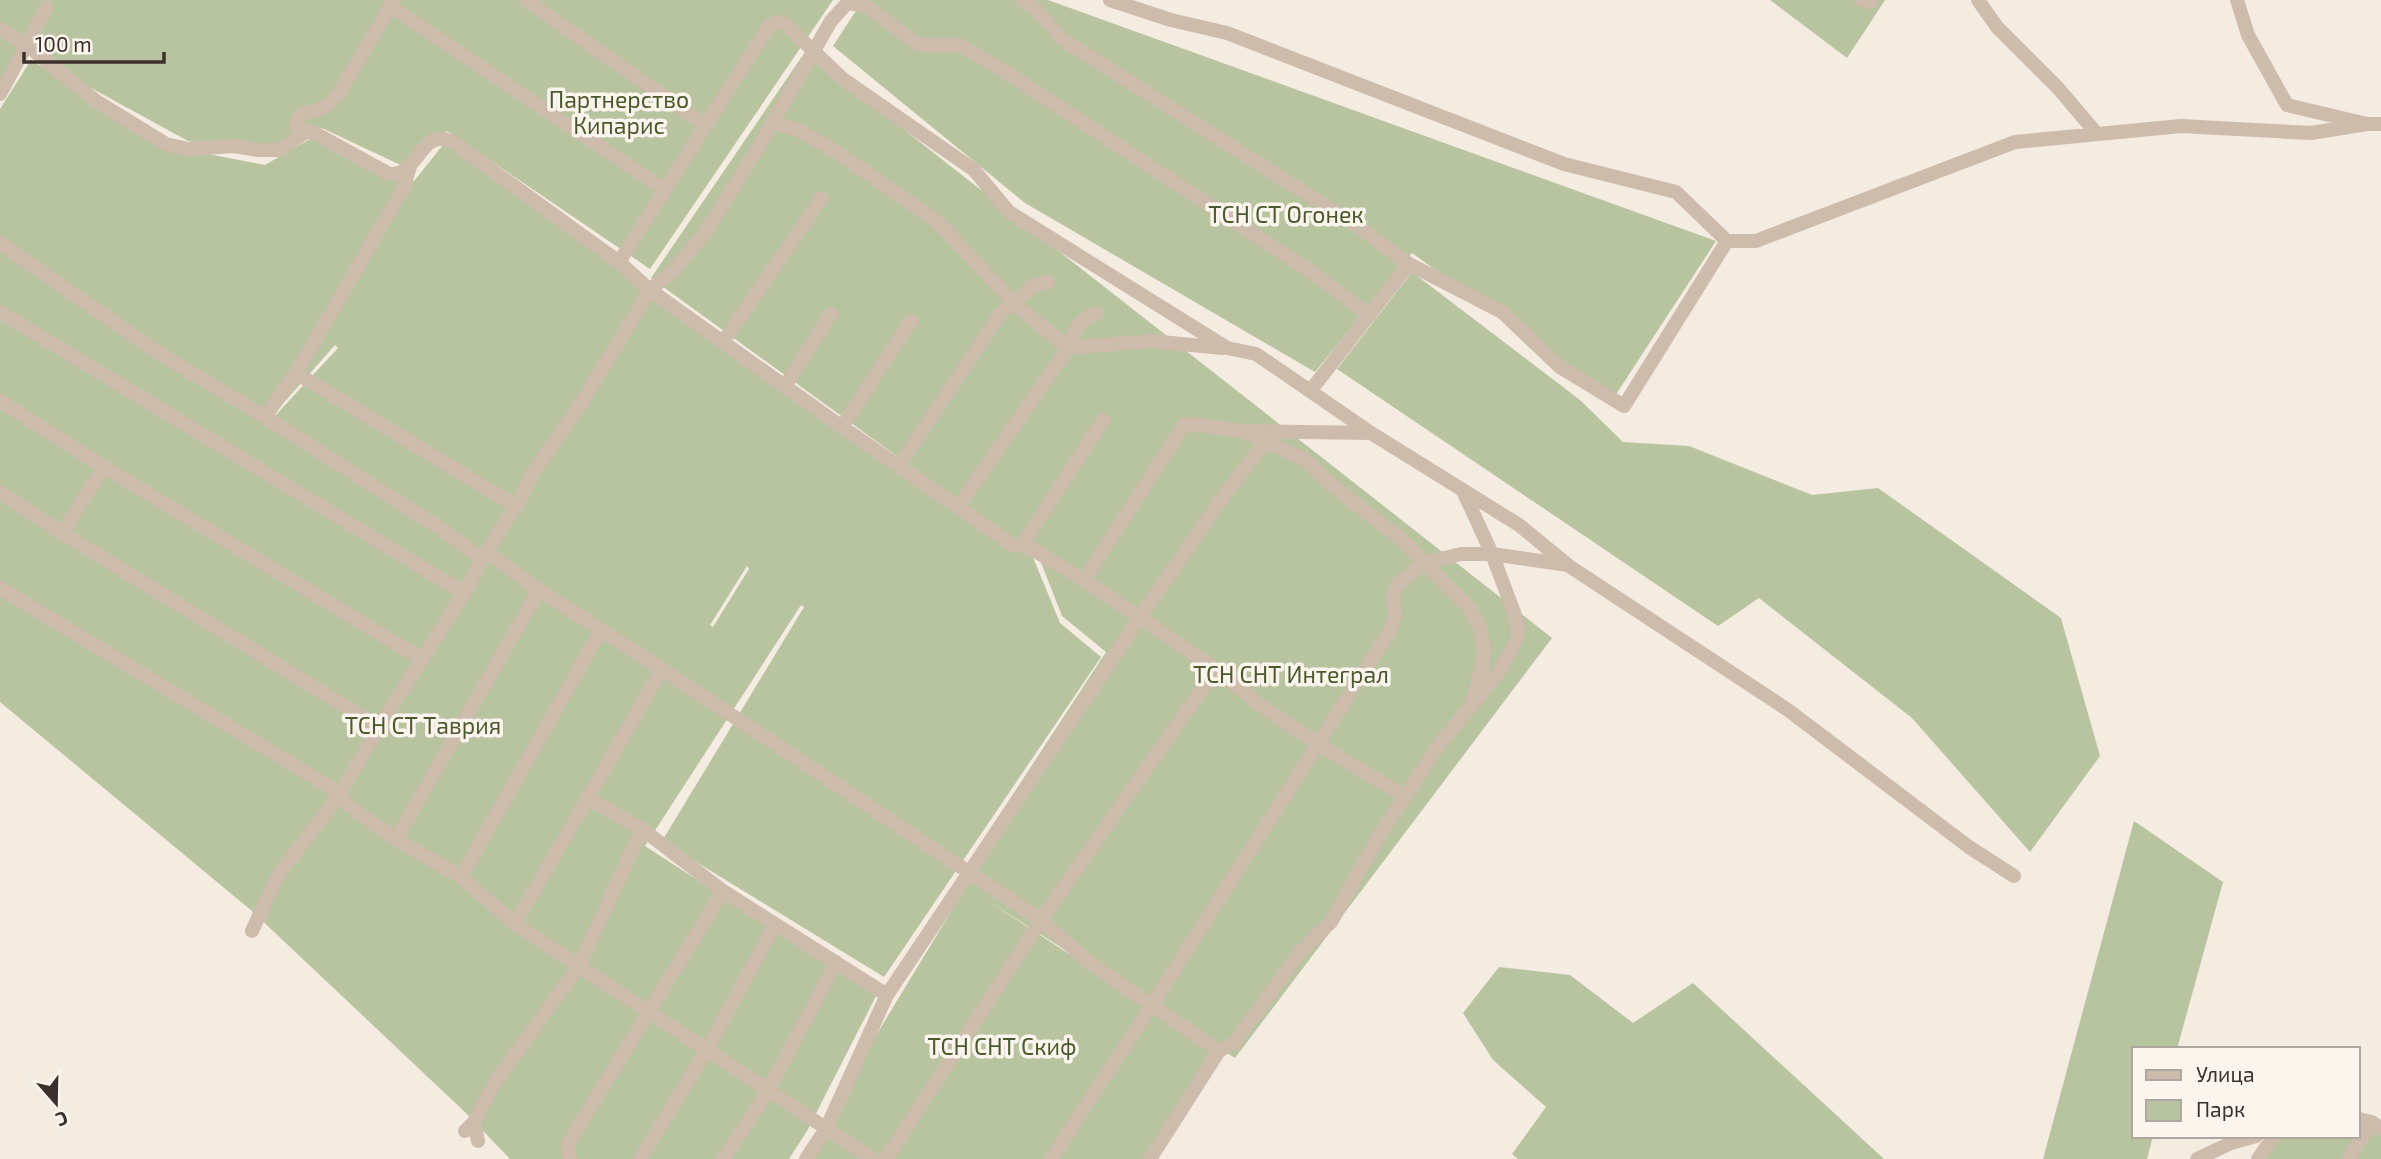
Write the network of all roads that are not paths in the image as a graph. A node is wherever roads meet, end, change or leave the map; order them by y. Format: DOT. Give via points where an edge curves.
graph roads {
  1 [pos="526,0"];
  2 [pos="1022,0"];
  3 [pos="1110,0"];
  4 [pos="1862,0"];
  5 [pos="1871,0"];
  6 [pos="1978,0"];
  7 [pos="2230,0"];
  8 [pos="2237,0"];
  9 [pos="850,1"];
  10 [pos="392,3"];
  11 [pos="47,7"];
  12 [pos="0,30"];
  13 [pos="2248,35"];
  14 [pos="28,46"];
  15 [pos="814,51"];
  16 [pos="0,94"];
  17 [pos="772,121"];
  18 [pos="705,124"];
  19 [pos="2374,124"];
  20 [pos="309,130"];
  21 [pos="2097,134"];
  22 [pos="410,167"];
  23 [pos="664,189"];
  24 [pos="821,199"];
  25 [pos="1727,240"];
  26 [pos="0,243"];
  27 [pos="619,262"];
  28 [pos="1409,264"];
  29 [pos="1048,282"];
  30 [pos="650,290"];
  31 [pos="1014,303"];
  32 [pos="0,312"];
  33 [pos="1097,313"];
  34 [pos="831,314"];
  35 [pos="1370,316"];
  36 [pos="911,321"];
  37 [pos="723,342"];
  38 [pos="1068,348"];
  39 [pos="1227,348"];
  40 [pos="296,373"];
  41 [pos="785,386"];
  42 [pos="1311,390"];
  43 [pos="0,401"];
  44 [pos="265,417"];
  45 [pos="1103,420"];
  46 [pos="842,427"];
  47 [pos="1371,433"];
  48 [pos="1270,436"];
  49 [pos="104,467"];
  50 [pos="899,467"];
  51 [pos="0,492"];
  52 [pos="1464,493"];
  53 [pos="516,506"];
  54 [pos="958,507"];
  55 [pos="62,533"];
  56 [pos="1022,545"];
  57 [pos="1492,554"];
  58 [pos="484,556"];
  59 [pos="1424,563"];
  60 [pos="1569,566"];
  61 [pos="1084,580"];
  62 [pos="0,588"];
  63 [pos="539,590"];
  64 [pos="464,593"];
  65 [pos="1139,619"];
  66 [pos="601,630"];
  67 [pos="422,659"];
  68 [pos="662,668"];
  69 [pos="1216,669"];
  70 [pos="1471,706"];
  71 [pos="379,727"];
  72 [pos="1319,745"];
  73 [pos="340,794"];
  74 [pos="1406,797"];
  75 [pos="587,798"];
  76 [pos="642,829"];
  77 [pos="396,839"];
  78 [pos="970,874"];
  79 [pos="2014,876"];
  80 [pos="461,877"];
  81 [pos="723,891"];
  82 [pos="1041,920"];
  83 [pos="515,924"];
  84 [pos="775,924"];
  85 [pos="252,931"];
  86 [pos="836,962"];
  87 [pos="579,966"];
  88 [pos="887,995"];
  89 [pos="1152,1005"];
  90 [pos="650,1013"];
  91 [pos="707,1051"];
  92 [pos="1219,1051"];
  93 [pos="768,1091"];
  94 [pos="2370,1123"];
  95 [pos="826,1129"];
  96 [pos="2249,1138"];
  97 [pos="2273,1138"];
  98 [pos="478,1141"];
  99 [pos="571,1159"];
  100 [pos="640,1159"];
  101 [pos="723,1159"];
  102 [pos="806,1159"];
  103 [pos="873,1159"];
  104 [pos="886,1159"];
  105 [pos="1051,1159"];
  106 [pos="1150,1159"];
  107 [pos="2197,1159"];
  108 [pos="2258,1159"];
  109 [pos="2347,1159"];
  1 -- 18 [label="street"];
  2 -- 28 [label="street" via="1062,39 1363,229"];
  3 -- 25 [label="street" via="1227,33 1564,164 1675,192"];
  4 -- 5 [label="street"];
  6 -- 21 [label="street" via="1997,27"];
  7 -- 13 [label="street"];
  8 -- 13 [label="street"];
  9 -- 15 [label="street" via="831,21"];
  9 -- 35 [label="street" via="868,7 916,43 959,45 1006,72 1307,269"];
  10 -- 20 [label="street" via="339,93 330,103 298,117 298,130"];
  10 -- 23 [label="street"];
  11 -- 14 [label="street"];
  12 -- 14 [label="street"];
  13 -- 19 [label="street" via="2287,105"];
  14 -- 16 [label="street"];
  14 -- 20 [label="street" via="96,101 166,144 188,149 279,149"];
  15 -- 17 [label="street"];
  15 -- 18 [label="street" via="784,23 772,23"];
  15 -- 39 [label="street" via="843,79 974,170 1009,212"];
  17 -- 30 [label="street" via="705,233"];
  17 -- 31 [label="street" via="837,152 938,222"];
  18 -- 23 [label="street"];
  19 -- 21 [label="street" via="2311,133 2181,126"];
  20 -- 22 [label="street" via="389,174"];
  21 -- 25 [label="street" via="2015,142 1756,241"];
  22 -- 27 [label="street" via="429,142 447,140"];
  22 -- 40 [label="street" via="403,189"];
  23 -- 27 [label="street"];
  24 -- 37 [label="street"];
  25 -- 28 [label="street" via="1624,406 1560,367 1502,312"];
  26 -- 44 [label="street" via="160,354"];
  27 -- 30 [label="street"];
  28 -- 35 [label="street"];
  29 -- 31 [label="street" via="1033,286"];
  30 -- 37 [label="street"];
  30 -- 53 [label="street"];
  31 -- 38 [label="street"];
  31 -- 50 [label="street" via="1001,313"];
  32 -- 64 [label="street"];
  33 -- 38 [label="street" via="1084,317"];
  34 -- 41 [label="street"];
  35 -- 42 [label="street"];
  36 -- 46 [label="street"];
  37 -- 41 [label="street"];
  38 -- 39 [label="street" via="1151,341"];
  38 -- 54 [label="street"];
  39 -- 42 [label="street" via="1256,354"];
  40 -- 44 [label="street"];
  40 -- 53 [label="street"];
  41 -- 46 [label="street"];
  42 -- 47 [label="street"];
  43 -- 49 [label="street"];
  44 -- 58 [label="street"];
  45 -- 56 [label="street"];
  46 -- 50 [label="street"];
  47 -- 48 [label="street"];
  47 -- 52 [label="street"];
  48 -- 59 [label="street" via="1399,537"];
  48 -- 61 [label="street" via="1192,424 1181,428"];
  48 -- 65 [label="street"];
  49 -- 55 [label="street"];
  49 -- 67 [label="street"];
  50 -- 54 [label="street"];
  51 -- 55 [label="street"];
  52 -- 57 [label="street"];
  52 -- 60 [label="street" via="1519,525"];
  53 -- 58 [label="street"];
  54 -- 56 [label="street" via="1013,545"];
  55 -- 71 [label="street"];
  56 -- 61 [label="street"];
  57 -- 59 [label="street" via="1461,554"];
  57 -- 60 [label="street"];
  57 -- 70 [label="street" via="1515,615 1517,639 1499,672"];
  58 -- 63 [label="street"];
  58 -- 64 [label="street"];
  59 -- 70 [label="street" via="1470,609 1480,627 1482,667"];
  59 -- 72 [label="street" via="1399,583 1393,594 1391,629"];
  60 -- 79 [label="street" via="1788,710 1925,815"];
  61 -- 65 [label="street"];
  62 -- 73 [label="street"];
  63 -- 66 [label="street"];
  63 -- 77 [label="street"];
  64 -- 67 [label="street"];
  65 -- 69 [label="street"];
  65 -- 78 [label="street"];
  66 -- 68 [label="street"];
  66 -- 80 [label="street"];
  67 -- 71 [label="street"];
  68 -- 75 [label="street"];
  68 -- 78 [label="street"];
  69 -- 72 [label="street"];
  69 -- 82 [label="street"];
  70 -- 74 [label="street" via="1438,746"];
  71 -- 73 [label="street"];
  72 -- 74 [label="street"];
  72 -- 89 [label="street"];
  73 -- 77 [label="street" via="349,806"];
  73 -- 85 [label="street" via="277,877"];
  74 -- 92 [label="street" via="1332,922 1301,951 1234,1042"];
  75 -- 76 [label="street"];
  75 -- 83 [label="street"];
  76 -- 81 [label="street"];
  76 -- 87 [label="street"];
  77 -- 80 [label="street"];
  78 -- 82 [label="street"];
  78 -- 88 [label="street"];
  80 -- 83 [label="street"];
  81 -- 84 [label="street"];
  81 -- 90 [label="street"];
  82 -- 89 [label="street" via="1090,963"];
  82 -- 104 [label="street"];
  83 -- 87 [label="street"];
  84 -- 86 [label="street"];
  84 -- 91 [label="street"];
  86 -- 88 [label="street"];
  86 -- 93 [label="street"];
  87 -- 90 [label="street"];
  87 -- 98 [label="street" via="469,1126"];
  88 -- 95 [label="street"];
  89 -- 92 [label="street"];
  89 -- 105 [label="street"];
  90 -- 91 [label="street"];
  90 -- 99 [label="street" via="569,1142"];
  91 -- 93 [label="street"];
  91 -- 100 [label="street"];
  92 -- 106 [label="street"];
  93 -- 95 [label="street"];
  93 -- 101 [label="street"];
  94 -- 109 [label="street"];
  95 -- 102 [label="street"];
  95 -- 103 [label="street"];
  96 -- 107 [label="street"];
  97 -- 108 [label="street"];
}
